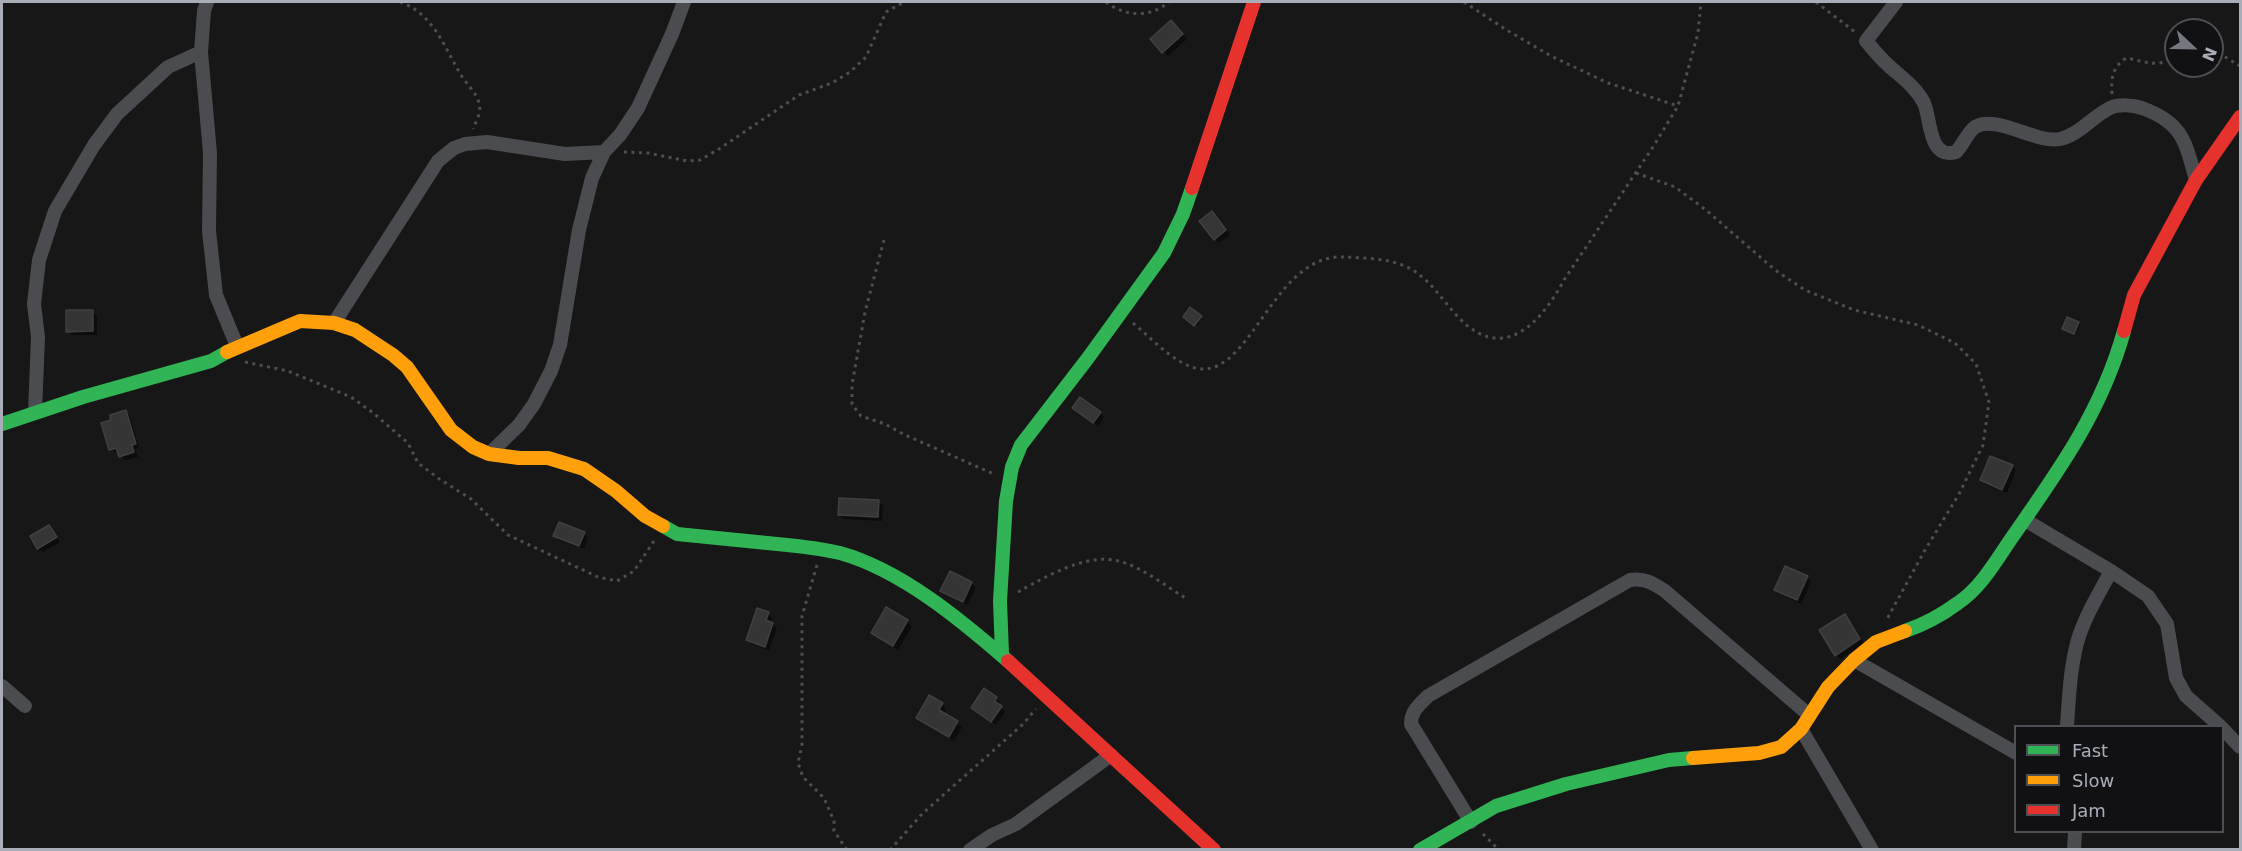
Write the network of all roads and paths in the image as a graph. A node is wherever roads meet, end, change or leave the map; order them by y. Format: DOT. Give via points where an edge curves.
graph roads {
  1 [pos="207,2"];
  2 [pos="400,2"];
  3 [pos="684,2"];
  4 [pos="904,2"];
  5 [pos="1106,2"];
  6 [pos="1169,2"];
  7 [pos="1254,2"];
  8 [pos="1464,2"];
  9 [pos="1701,2"];
  10 [pos="1816,2"];
  11 [pos="1896,2"];
  12 [pos="1866,40"];
  13 [pos="201,52"];
  14 [pos="2224,56"];
  15 [pos="2164,63"];
  16 [pos="2241,66"];
  17 [pos="1678,106"];
  18 [pos="2113,107"];
  19 [pos="2241,117"];
  20 [pos="465,144"];
  21 [pos="604,152"];
  22 [pos="1636,173"];
  23 [pos="2196,180"];
  24 [pos="884,240"];
  25 [pos="1120,313"];
  26 [pos="334,323"];
  27 [pos="237,346"];
  28 [pos="239,362"];
  29 [pos="36,412"];
  30 [pos="2,424"];
  31 [pos="489,454"];
  32 [pos="1009,483"];
  33 [pos="2025,520"];
  34 [pos="663,528"];
  35 [pos="824,549"];
  36 [pos="2111,571"];
  37 [pos="1187,599"];
  38 [pos="1000,602"];
  39 [pos="1876,642"];
  40 [pos="1002,654"];
  41 [pos="1854,660"];
  42 [pos="2,686"];
  43 [pos="1047,696"];
  44 [pos="25,706"];
  45 [pos="1809,715"];
  46 [pos="2067,725"];
  47 [pos="2219,725"];
  48 [pos="1801,729"];
  49 [pos="2224,730"];
  50 [pos="2241,747"];
  51 [pos="2014,752"];
  52 [pos="1111,755"];
  53 [pos="1471,822"];
  54 [pos="2075,833"];
  55 [pos="847,849"];
  56 [pos="890,849"];
  57 [pos="970,849"];
  58 [pos="1214,849"];
  59 [pos="1420,849"];
  60 [pos="1872,849"];
  61 [pos="2074,849"];
  1 -- 13 [label="street"];
  2 -- 20 [label="path" via="430,21 480,104"];
  3 -- 21 [label="street" via="638,108"];
  4 -- 21 [label="path" via="886,12 866,57 850,72 799,95 700,160"];
  5 -- 6 [label="path" via="1115,9 1146,14"];
  7 -- 25 [label="street" via="1183,213 1164,253"];
  8 -- 17 [label="path" via="1551,56 1608,83"];
  9 -- 17 [label="path" via="1698,33"];
  10 -- 12 [label="path"];
  11 -- 12 [label="street"];
  12 -- 18 [label="street" via="1917,92 1924,104 1932,139 1947,153 1956,152 1973,128 1980,125 1991,124 2049,140 2061,139"];
  13 -- 27 [label="street" via="210,153 209,231 216,295"];
  13 -- 29 [label="street" via="168,67 117,114 55,212 39,260 34,304 38,337"];
  14 -- 16 [label="path"];
  15 -- 18 [label="path" via="2127,58 2119,63 2111,77"];
  17 -- 22 [label="path"];
  18 -- 23 [label="street" via="2134,106 2173,124 2184,141"];
  19 -- 23 [label="street"];
  20 -- 21 [label="street" via="486,142 566,154"];
  20 -- 26 [label="street" via="438,161"];
  21 -- 31 [label="street" via="583,210 561,345 534,404"];
  22 -- 25 [label="path" via="1552,303 1534,324 1511,338 1481,334 1462,321 1416,272 1392,262 1348,257 1310,265 1285,287 1237,351 1220,367 1205,370 1187,365"];
  22 -- 39 [label="path" via="1675,187 1805,290 1854,310 1918,325 1955,344 1976,364 1989,402 1983,445"];
  23 -- 33 [label="street" via="2134,294 2115,363 2092,414"];
  24 -- 32 [label="path" via="865,312 852,404 861,416 985,468"];
  25 -- 32 [label="street" via="1021,445"];
  26 -- 27 [label="street" via="300,321"];
  26 -- 31 [label="street" via="355,330 393,355 407,367 451,430"];
  27 -- 29 [label="street" via="211,362"];
  28 -- 34 [label="path" via="288,371 351,397 408,443 418,463 471,499 508,534 598,577 617,581 634,571"];
  29 -- 30 [label="street"];
  31 -- 34 [label="street" via="548,458 584,469"];
  32 -- 38 [label="street"];
  33 -- 36 [label="street"];
  33 -- 39 [label="street" via="1982,580 1959,603 1914,628"];
  34 -- 35 [label="street" via="693,537"];
  35 -- 40 [label="street" via="873,564 905,582"];
  35 -- 55 [label="path" via="802,616 802,745 798,763 803,777 825,798 834,831"];
  36 -- 46 [label="street" via="2078,642"];
  36 -- 47 [label="street" via="2148,596 2168,624 2176,678 2186,696"];
  37 -- 38 [label="path" via="1125,563 1110,559 1084,561"];
  38 -- 40 [label="street"];
  39 -- 41 [label="street"];
  40 -- 43 [label="street"];
  41 -- 45 [label="street" via="1828,687"];
  41 -- 51 [label="street"];
  42 -- 44 [label="street"];
  43 -- 52 [label="street"];
  43 -- 56 [label="path" via="1022,725 922,814"];
  45 -- 48 [label="street"];
  45 -- 53 [label="street" via="1665,591 1641,578 1630,580 1428,696 1414,709 1411,724"];
  48 -- 53 [label="street" via="1781,747 1760,753 1669,760 1604,774 1496,806"];
  48 -- 60 [label="street"];
  49 -- 50 [label="street"];
  52 -- 57 [label="street" via="1033,813"];
  52 -- 58 [label="street"];
  53 -- 59 [label="street"];
  54 -- 61 [label="street"];
}
